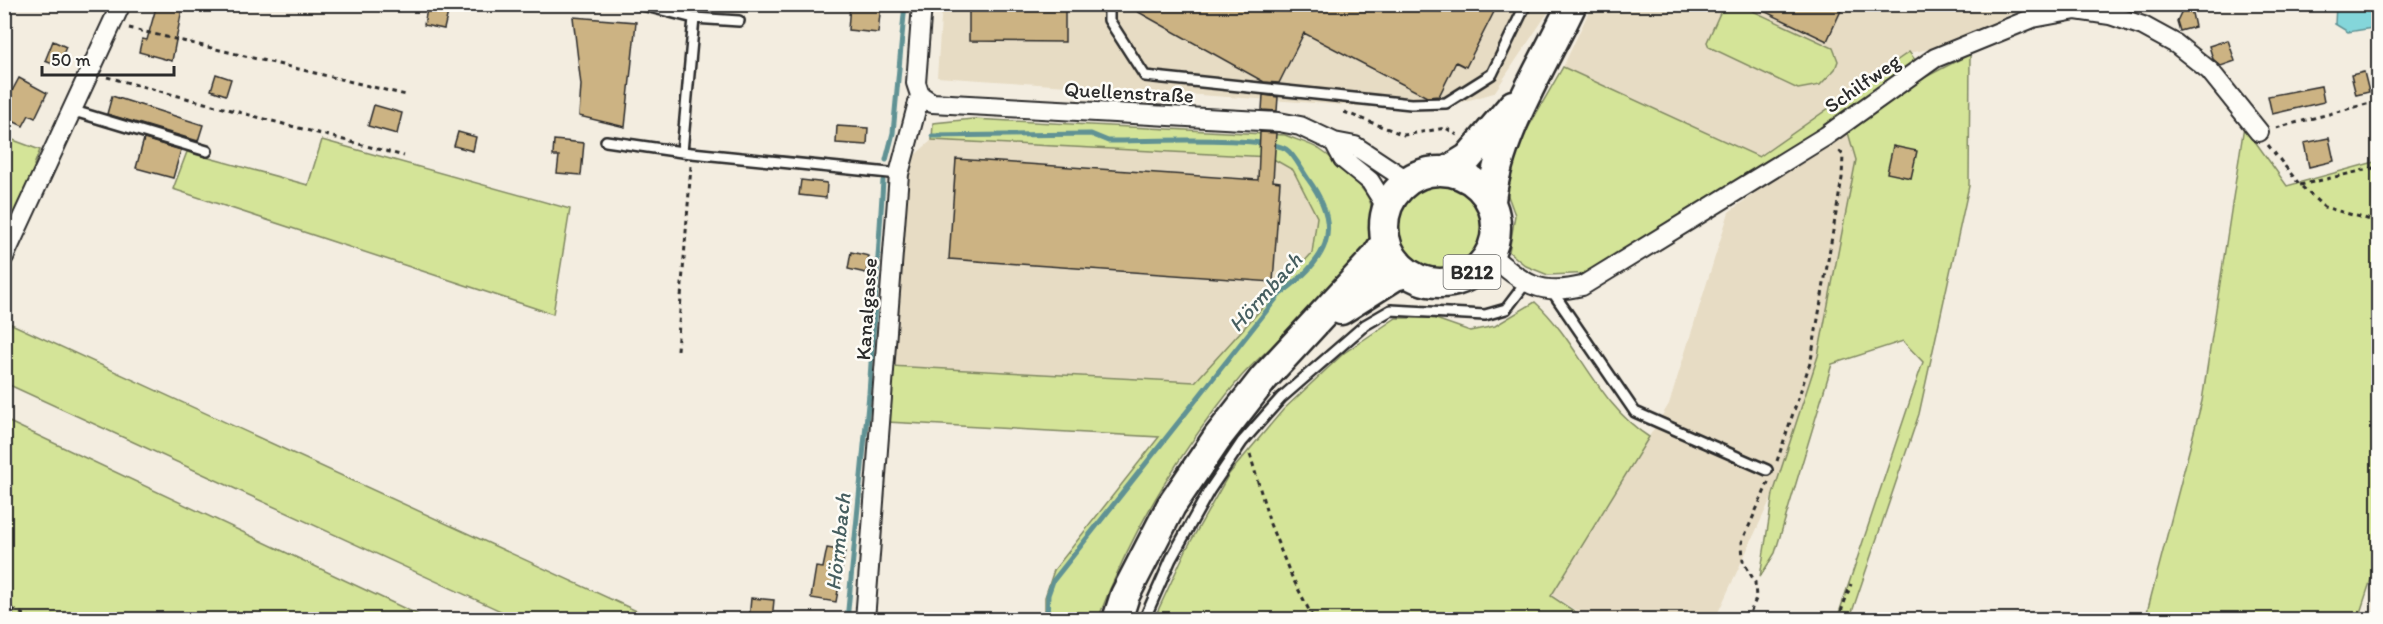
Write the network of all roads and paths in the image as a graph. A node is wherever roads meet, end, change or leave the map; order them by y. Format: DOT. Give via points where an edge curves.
graph roads {
  1 [pos="121,4"];
  2 [pos="638,4"];
  3 [pos="922,4"];
  4 [pos="1109,4"];
  5 [pos="1526,4"];
  6 [pos="1572,4"];
  7 [pos="694,18"];
  8 [pos="739,21"];
  9 [pos="112,24"];
  10 [pos="91,73"];
  11 [pos="1532,83"];
  12 [pos="406,95"];
  13 [pos="920,95"];
  14 [pos="2379,101"];
  15 [pos="74,111"];
  16 [pos="2259,132"];
  17 [pos="1826,136"];
  18 [pos="606,141"];
  19 [pos="1334,142"];
  20 [pos="207,151"];
  21 [pos="682,152"];
  22 [pos="692,153"];
  23 [pos="404,156"];
  24 [pos="2379,167"];
  25 [pos="1447,171"];
  26 [pos="899,174"];
  27 [pos="1408,181"];
  28 [pos="2300,185"];
  29 [pos="1498,203"];
  30 [pos="1388,208"];
  31 [pos="2379,222"];
  32 [pos="1386,241"];
  33 [pos="1497,255"];
  34 [pos="4,257"];
  35 [pos="1407,273"];
  36 [pos="1525,284"];
  37 [pos="1552,291"];
  38 [pos="1312,329"];
  39 [pos="677,350"];
  40 [pos="1242,442"];
  41 [pos="1771,472"];
  42 [pos="1851,584"];
  43 [pos="4,606"];
  44 [pos="35,620"];
  45 [pos="865,620"];
  46 [pos="1117,620"];
  47 [pos="1144,620"];
  48 [pos="1314,620"];
  49 [pos="1747,620"];
  50 [pos="1838,620"];
  1 -- 9 [label="street"];
  2 -- 7 [label="lane"];
  3 -- 13 [label="street, Kanalgasse" via="916,83"];
  4 -- 5 [label="lane" via="1109,20 1145,76 1411,104 1446,103 1492,74"];
  6 -- 11 [label="main road, B212"];
  7 -- 8 [label="lane"];
  7 -- 21 [label="lane"];
  9 -- 10 [label="street"];
  9 -- 12 [label="path"];
  10 -- 15 [label="street"];
  10 -- 23 [label="path"];
  11 -- 25 [label="main road, B212" via="1468,158"];
  11 -- 29 [label="main road, B212" via="1494,171"];
  13 -- 19 [label="street, Quellenstraße" via="932,104 1278,122 1300,126"];
  13 -- 26 [label="street, Kanalgasse"];
  14 -- 16 [label="path"];
  15 -- 20 [label="lane"];
  15 -- 34 [label="street"];
  16 -- 17 [label="street, Schilfweg" via="2210,71 2176,44 2110,15 2076,10 2033,18 1935,58"];
  16 -- 28 [label="path"];
  17 -- 37 [label="street, Schilfweg" via="1582,286"];
  17 -- 41 [label="path" via="1843,155 1842,178 1811,360"];
  18 -- 21 [label="lane"];
  19 -- 27 [label="street, Quellenstraße" via="1355,146"];
  19 -- 30 [label="street, Quellenstraße" via="1343,159 1370,181"];
  21 -- 22 [label="lane"];
  22 -- 26 [label="lane"];
  22 -- 39 [label="path"];
  24 -- 28 [label="path"];
  25 -- 27 [label="main road, B212" via="1420,174"];
  25 -- 29 [label="main road" via="1473,180"];
  26 -- 45 [label="street, Kanalgasse"];
  27 -- 30 [label="main road" via="1396,192"];
  28 -- 31 [label="path" via="2324,207"];
  29 -- 33 [label="main road, B212"];
  29 -- 33 [label="path" via="1509,237"];
  30 -- 32 [label="main road" via="1384,224"];
  32 -- 35 [label="main road" via="1394,259"];
  32 -- 38 [label="main road"];
  33 -- 35 [label="main road, B212" via="1462,279 1443,283 1424,281"];
  33 -- 36 [label="street, Schilfweg"];
  35 -- 38 [label="main road" via="1395,276"];
  36 -- 37 [label="street, Schilfweg"];
  36 -- 40 [label="lane" via="1506,309 1485,315 1392,310 1365,325 1281,398"];
  37 -- 41 [label="lane" via="1635,412"];
  38 -- 46 [label="main road" via="1264,378 1217,438 1172,506 1125,595"];
  40 -- 47 [label="lane" via="1203,500"];
  40 -- 48 [label="path" via="1253,460 1270,525"];
  41 -- 49 [label="path" via="1742,542 1743,561 1755,582 1756,599"];
  42 -- 50 [label="path"];
  43 -- 44 [label="path"];
}
